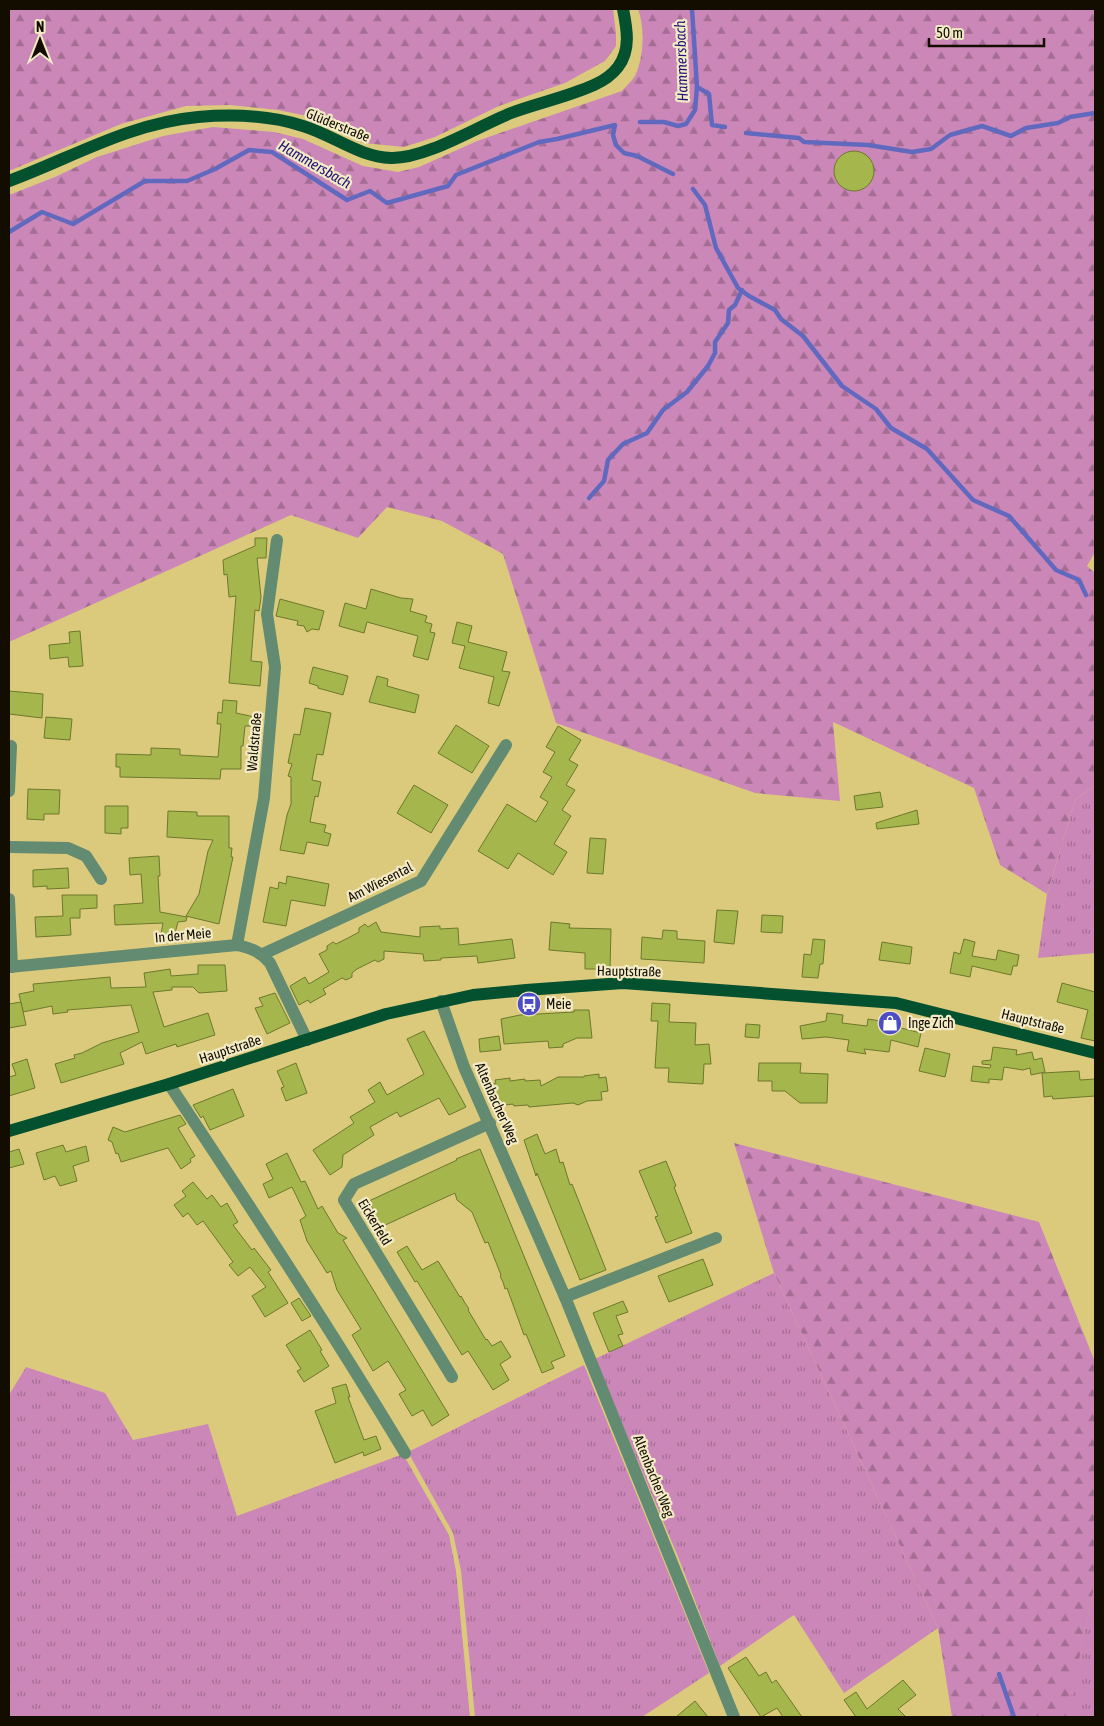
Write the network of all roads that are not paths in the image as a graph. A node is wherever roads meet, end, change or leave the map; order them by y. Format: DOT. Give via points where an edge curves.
graph roads {
  1 [pos="623,9"];
  2 [pos="9,181"];
  3 [pos="277,540"];
  4 [pos="11,746"];
  5 [pos="506,746"];
  6 [pos="9,791"];
  7 [pos="9,847"];
  8 [pos="101,879"];
  9 [pos="9,899"];
  10 [pos="237,945"];
  11 [pos="263,954"];
  12 [pos="10,967"];
  13 [pos="442,1001"];
  14 [pos="307,1040"];
  15 [pos="1095,1053"];
  16 [pos="169,1084"];
  17 [pos="490,1123"];
  18 [pos="9,1132"];
  19 [pos="716,1238"];
  20 [pos="565,1297"];
  21 [pos="452,1377"];
  22 [pos="405,1453"];
  23 [pos="734,1717"];
  1 -- 2 [label="main road, Glüderstraße" via="626,50 618,68 604,80 506,115 411,156 390,158 366,153 304,126 284,121 218,115 145,127"];
  3 -- 10 [label="street, Waldstraße" via="267,614 275,667 264,798"];
  4 -- 6 [label="street"];
  5 -- 11 [label="street, Am Wiesental" via="421,881"];
  7 -- 8 [label="street" via="68,848 86,856"];
  9 -- 12 [label="street"];
  10 -- 11 [label="street, In der Meie"];
  10 -- 12 [label="street, In der Meie"];
  11 -- 14 [label="street"];
  13 -- 14 [label="main road, Hauptstraße" via="386,1014"];
  13 -- 15 [label="main road, Hauptstraße" via="473,995 623,983 896,1003"];
  13 -- 17 [label="street, Altenbacher Weg" via="464,1066"];
  14 -- 16 [label="main road, Hauptstraße"];
  16 -- 18 [label="main road, Hauptstraße"];
  16 -- 22 [label="street" via="271,1237"];
  17 -- 20 [label="street, Altenbacher Weg"];
  17 -- 21 [label="street, Eickerfeld" via="354,1184 344,1200"];
  19 -- 20 [label="street"];
  20 -- 23 [label="street, Altenbacher Weg"];
}
